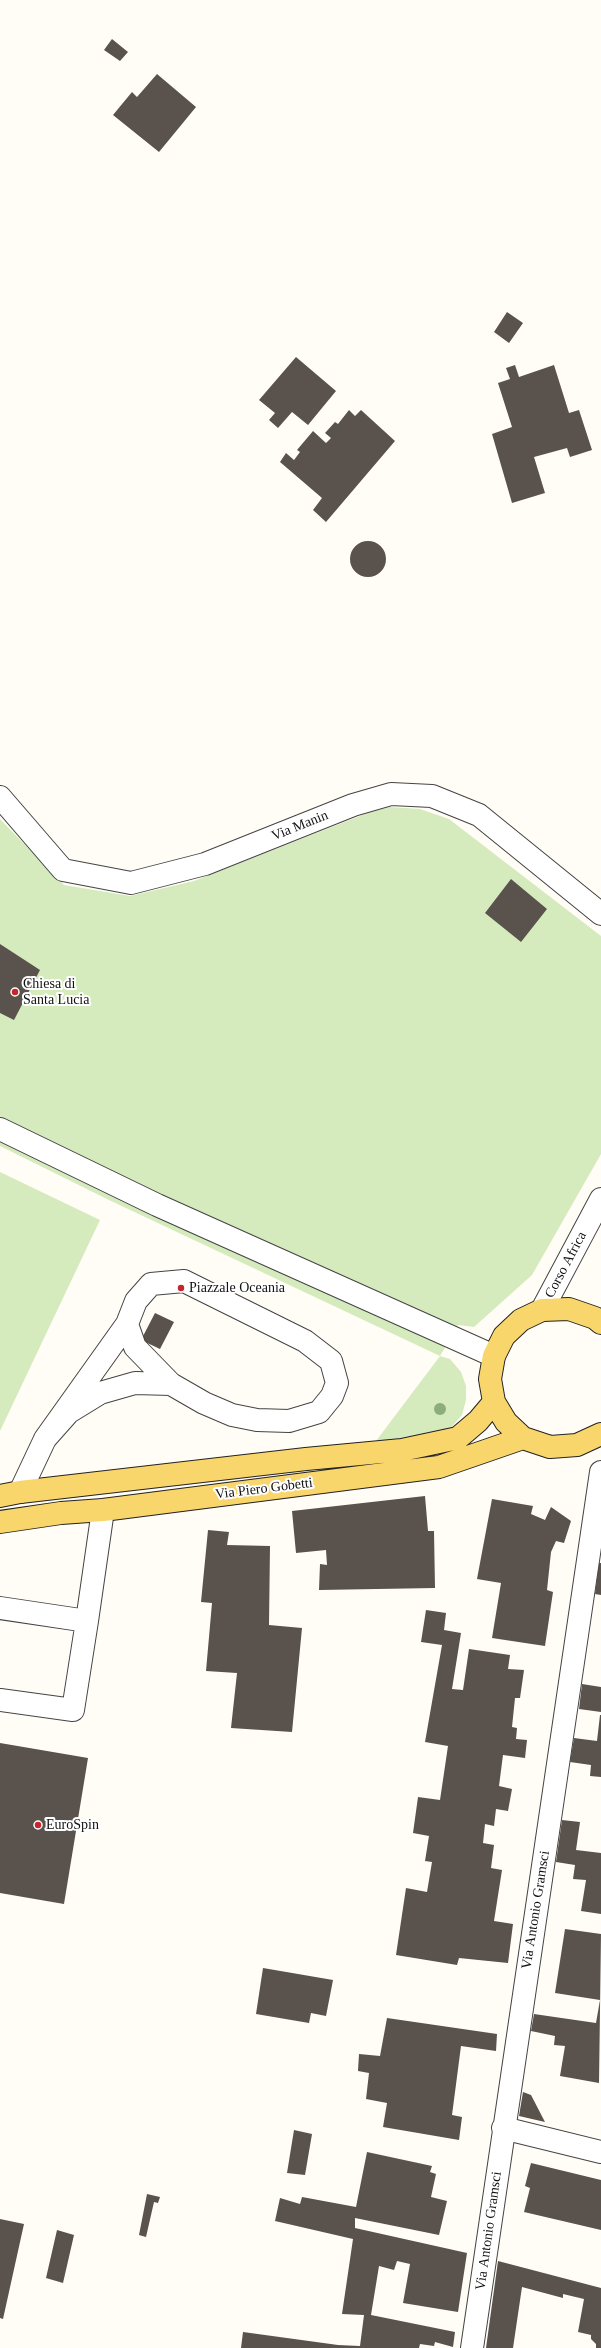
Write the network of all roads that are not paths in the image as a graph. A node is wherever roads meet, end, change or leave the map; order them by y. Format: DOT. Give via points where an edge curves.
graph roads {
  1 [pos="0,797"];
  2 [pos="601,914"];
  3 [pos="0,1129"];
  4 [pos="601,1199"];
  5 [pos="542,1310"];
  6 [pos="601,1323"];
  7 [pos="127,1324"];
  8 [pos="494,1356"];
  9 [pos="171,1384"];
  10 [pos="494,1402"];
  11 [pos="601,1434"];
  12 [pos="523,1438"];
  13 [pos="45,1439"];
  14 [pos="601,1472"];
  15 [pos="10,1494"];
  16 [pos="103,1510"];
  17 [pos="0,1522"];
  18 [pos="0,1608"];
  19 [pos="87,1621"];
  20 [pos="0,1700"];
  21 [pos="503,2128"];
  22 [pos="601,2152"];
  23 [pos="472,2348"];
  1 -- 2 [label="street, Via Manin" via="63,870 131,883 205,864 353,805 384,796 432,796 479,815"];
  3 -- 8 [label="street" via="157,1205"];
  4 -- 5 [label="street, Corso Africa"];
  5 -- 6 [label="main road" via="569,1309 595,1318"];
  5 -- 8 [label="main road" via="521,1320 510,1330"];
  7 -- 9 [label="street" via="135,1348"];
  7 -- 9 [label="street" via="136,1301 151,1284 184,1281 305,1341 331,1361 337,1383 332,1396 319,1412 290,1421 257,1420 232,1415"];
  7 -- 13 [label="street"];
  8 -- 10 [label="main road" via="490,1379"];
  9 -- 13 [label="street" via="135,1383 100,1393 69,1412"];
  10 -- 12 [label="main road" via="506,1422"];
  10 -- 15 [label="main road, Via Piero Gobetti" via="478,1421 458,1438 402,1450"];
  11 -- 12 [label="main road" via="577,1445 550,1447"];
  12 -- 16 [label="main road, Via Piero Gobetti" via="439,1467"];
  13 -- 15 [label="street"];
  14 -- 21 [label="street, Via Antonio Gramsci"];
  16 -- 17 [label="main road, Via Piero Gobetti"];
  16 -- 19 [label="street"];
  18 -- 19 [label="street"];
  19 -- 20 [label="street" via="74,1710"];
  21 -- 22 [label="street"];
  21 -- 23 [label="street, Via Antonio Gramsci"];
}
